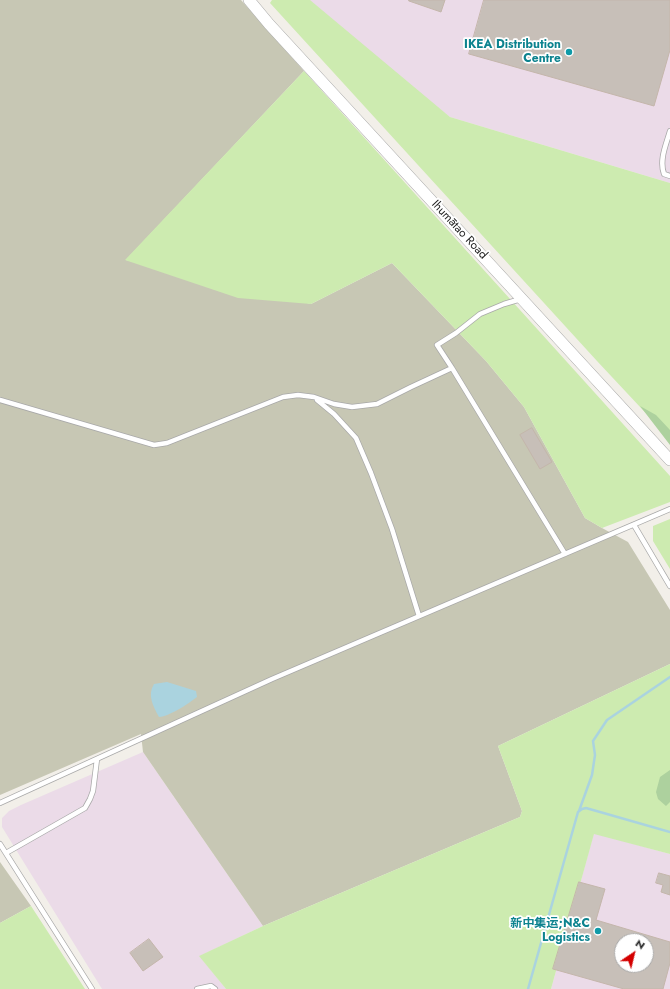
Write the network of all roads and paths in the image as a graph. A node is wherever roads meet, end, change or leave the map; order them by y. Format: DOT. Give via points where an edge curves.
graph roads {
  1 [pos="249,0"];
  2 [pos="670,131"];
  3 [pos="670,176"];
  4 [pos="522,298"];
  5 [pos="452,368"];
  6 [pos="314,397"];
  7 [pos="0,400"];
  8 [pos="670,460"];
  9 [pos="670,509"];
  10 [pos="634,525"];
  11 [pos="565,554"];
  12 [pos="670,586"];
  13 [pos="419,616"];
  14 [pos="97,759"];
  15 [pos="0,803"];
  16 [pos="0,844"];
  17 [pos="6,853"];
  18 [pos="92,989"];
  19 [pos="197,989"];
  20 [pos="215,989"];
  1 -- 4 [label="street, Ihumātao Road"];
  2 -- 3 [label="lane" via="662,168 664,174"];
  4 -- 5 [label="lane" via="480,314 437,346"];
  4 -- 8 [label="street, Ihumātao Road"];
  5 -- 6 [label="lane" via="377,404 352,408"];
  5 -- 11 [label="lane"];
  6 -- 7 [label="lane" via="283,397 167,443 154,444"];
  6 -- 13 [label="lane" via="356,438 372,472"];
  9 -- 10 [label="lane"];
  10 -- 11 [label="lane"];
  10 -- 12 [label="lane"];
  11 -- 13 [label="lane"];
  13 -- 14 [label="lane" via="272,679"];
  14 -- 15 [label="lane"];
  14 -- 17 [label="lane" via="93,791 84,808"];
  16 -- 17 [label="lane"];
  17 -- 18 [label="lane"];
  19 -- 20 [label="lane" via="211,986"];
}
